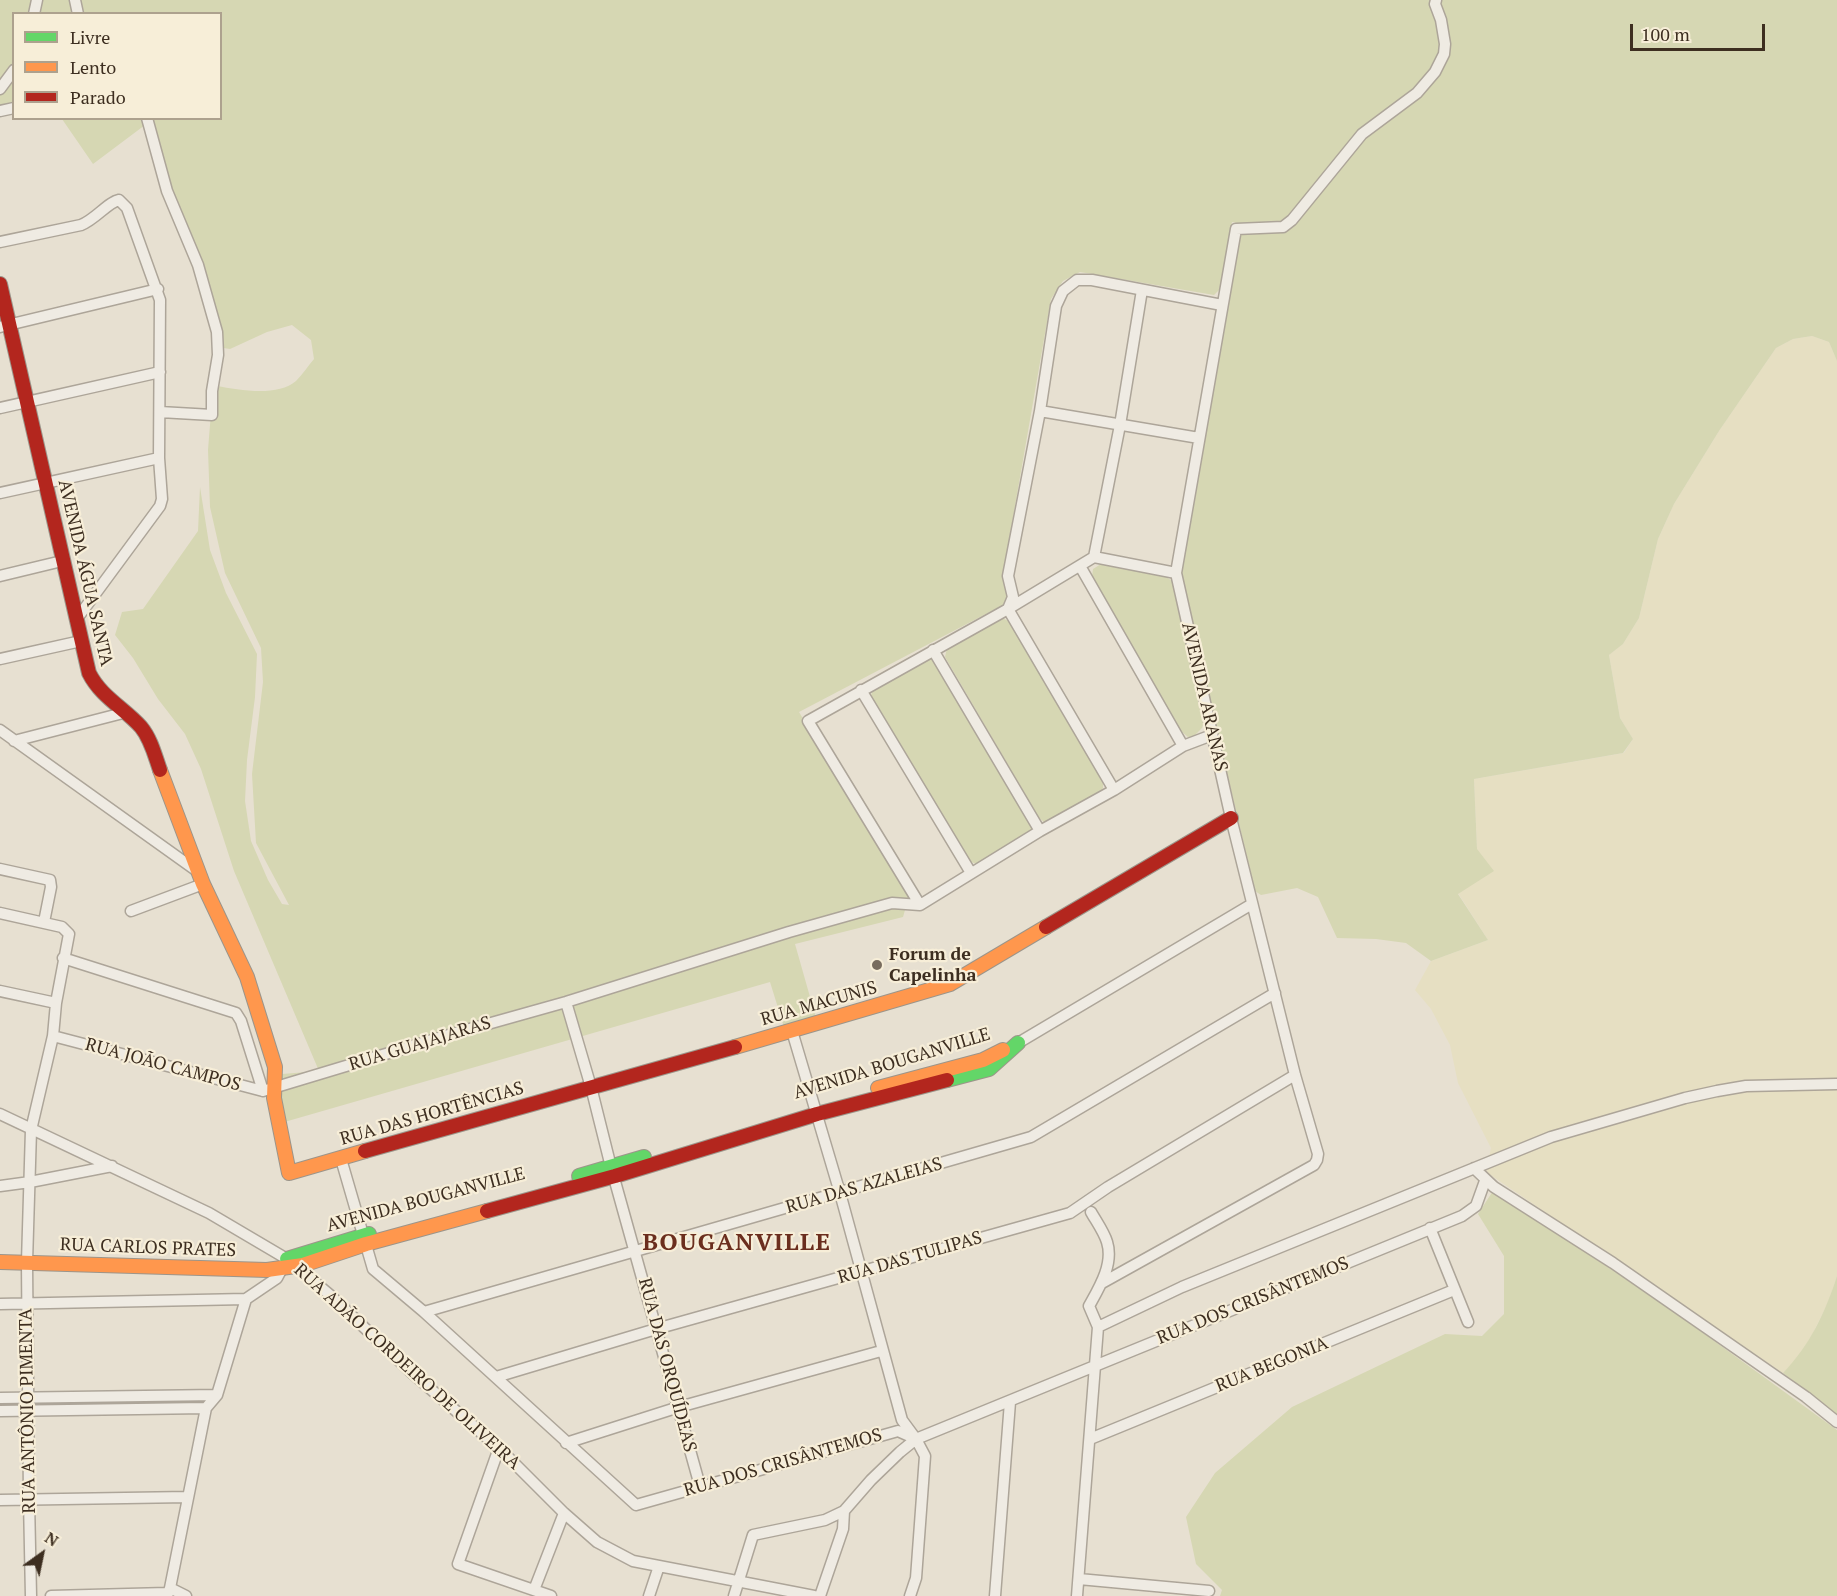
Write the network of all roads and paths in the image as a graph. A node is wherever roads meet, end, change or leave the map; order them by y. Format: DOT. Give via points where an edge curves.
graph roads {
  1 [pos="1436,0"];
  2 [pos="12,73"];
  3 [pos="0,89"];
  4 [pos="148,120"];
  5 [pos="0,242"];
  6 [pos="0,284"];
  7 [pos="158,289"];
  8 [pos="1142,290"];
  9 [pos="1222,305"];
  10 [pos="5,325"];
  11 [pos="160,372"];
  12 [pos="27,402"];
  13 [pos="0,408"];
  14 [pos="1040,411"];
  15 [pos="160,412"];
  16 [pos="1120,425"];
  17 [pos="1199,438"];
  18 [pos="159,458"];
  19 [pos="45,483"];
  20 [pos="0,493"];
  21 [pos="1094,557"];
  22 [pos="62,561"];
  23 [pos="1080,566"];
  24 [pos="1176,573"];
  25 [pos="0,576"];
  26 [pos="1008,609"];
  27 [pos="76,620"];
  28 [pos="81,641"];
  29 [pos="933,650"];
  30 [pos="0,659"];
  31 [pos="861,690"];
  32 [pos="123,713"];
  33 [pos="0,730"];
  34 [pos="1212,735"];
  35 [pos="14,741"];
  36 [pos="1183,746"];
  37 [pos="1114,790"];
  38 [pos="1231,818"];
  39 [pos="1040,831"];
  40 [pos="0,869"];
  41 [pos="197,871"];
  42 [pos="971,873"];
  43 [pos="202,884"];
  44 [pos="1252,904"];
  45 [pos="920,905"];
  46 [pos="131,911"];
  47 [pos="0,913"];
  48 [pos="44,922"];
  49 [pos="63,958"];
  50 [pos="0,991"];
  51 [pos="1275,993"];
  52 [pos="566,1002"];
  53 [pos="56,1003"];
  54 [pos="792,1031"];
  55 [pos="53,1036"];
  56 [pos="1018,1043"];
  57 [pos="1295,1076"];
  58 [pos="1837,1084"];
  59 [pos="591,1087"];
  60 [pos="268,1090"];
  61 [pos="816,1110"];
  62 [pos="0,1114"];
  63 [pos="32,1130"];
  64 [pos="341,1159"];
  65 [pos="112,1166"];
  66 [pos="287,1167"];
  67 [pos="1474,1168"];
  68 [pos="613,1172"];
  69 [pos="1485,1181"];
  70 [pos="30,1182"];
  71 [pos="0,1186"];
  72 [pos="840,1193"];
  73 [pos="1091,1212"];
  74 [pos="1430,1228"];
  75 [pos="365,1240"];
  76 [pos="636,1252"];
  77 [pos="0,1262"];
  78 [pos="27,1262"];
  79 [pos="282,1266"];
  80 [pos="861,1272"];
  81 [pos="1102,1283"];
  82 [pos="1454,1290"];
  83 [pos="246,1299"];
  84 [pos="0,1304"];
  85 [pos="27,1304"];
  86 [pos="424,1312"];
  87 [pos="1468,1322"];
  88 [pos="1098,1327"];
  89 [pos="656,1329"];
  90 [pos="881,1351"];
  91 [pos="1095,1366"];
  92 [pos="496,1377"];
  93 [pos="217,1395"];
  94 [pos="0,1398"];
  95 [pos="28,1398"];
  96 [pos="1010,1402"];
  97 [pos="679,1407"];
  98 [pos="206,1408"];
  99 [pos="28,1410"];
  100 [pos="0,1411"];
  101 [pos="1837,1422"];
  102 [pos="916,1439"];
  103 [pos="1090,1439"];
  104 [pos="566,1443"];
  105 [pos="499,1448"];
  106 [pos="700,1486"];
  107 [pos="188,1497"];
  108 [pos="0,1500"];
  109 [pos="28,1500"];
  110 [pos="844,1511"];
  111 [pos="564,1513"];
  112 [pos="659,1566"];
  113 [pos="1079,1579"];
  114 [pos="739,1582"];
  115 [pos="534,1590"];
  116 [pos="1209,1591"];
  117 [pos="168,1592"];
  118 [pos="1193,1593"];
  119 [pos="31,1596"];
  120 [pos="51,1596"];
  121 [pos="186,1596"];
  122 [pos="551,1596"];
  123 [pos="649,1596"];
  124 [pos="734,1596"];
  125 [pos="814,1596"];
  126 [pos="820,1596"];
  127 [pos="910,1596"];
  128 [pos="995,1596"];
  129 [pos="1077,1596"];
  1 -- 9 [label="street, AVENIDA ARANAS" via="1444,54 1425,86 1362,134 1283,227 1236,229"];
  2 -- 3 [label="street"];
  4 -- 15 [label="street" via="168,191 198,265 218,344 212,415"];
  5 -- 7 [label="street" via="81,225 119,200 127,208"];
  6 -- 10 [label="street, AVENIDA ÁGUA SANTA"];
  7 -- 10 [label="street"];
  7 -- 11 [label="street"];
  8 -- 9 [label="street"];
  8 -- 14 [label="street" via="1077,280 1063,291 1056,306"];
  8 -- 16 [label="street"];
  9 -- 17 [label="street, AVENIDA ARANAS"];
  10 -- 12 [label="street, AVENIDA ÁGUA SANTA"];
  11 -- 12 [label="street"];
  11 -- 15 [label="street"];
  12 -- 13 [label="street"];
  12 -- 19 [label="street, AVENIDA ÁGUA SANTA"];
  14 -- 16 [label="street"];
  14 -- 26 [label="street" via="1008,576 1013,597"];
  15 -- 18 [label="street"];
  16 -- 17 [label="street"];
  16 -- 21 [label="street"];
  17 -- 24 [label="street, AVENIDA ARANAS"];
  18 -- 19 [label="street"];
  18 -- 27 [label="street" via="162,499 156,513"];
  19 -- 20 [label="street"];
  19 -- 22 [label="street, AVENIDA ÁGUA SANTA"];
  21 -- 23 [label="street"];
  21 -- 24 [label="street"];
  22 -- 25 [label="street"];
  22 -- 27 [label="street, AVENIDA ÁGUA SANTA"];
  23 -- 26 [label="street"];
  23 -- 36 [label="street"];
  24 -- 34 [label="street, AVENIDA ARANAS"];
  26 -- 29 [label="street"];
  26 -- 37 [label="street"];
  27 -- 28 [label="street, AVENIDA ÁGUA SANTA"];
  28 -- 30 [label="street"];
  28 -- 32 [label="street, AVENIDA ÁGUA SANTA" via="91,679"];
  29 -- 31 [label="street"];
  29 -- 39 [label="street"];
  31 -- 42 [label="street"];
  31 -- 45 [label="street" via="808,721"];
  32 -- 35 [label="street"];
  32 -- 41 [label="street, AVENIDA ÁGUA SANTA" via="147,736"];
  33 -- 35 [label="street"];
  34 -- 36 [label="street"];
  34 -- 38 [label="street, AVENIDA ARANAS"];
  35 -- 41 [label="street"];
  36 -- 37 [label="street"];
  37 -- 39 [label="street"];
  38 -- 44 [label="street, AVENIDA ARANAS"];
  38 -- 54 [label="street, RUA MACUNIS" via="950,984"];
  39 -- 42 [label="street"];
  40 -- 48 [label="street" via="50,880"];
  41 -- 43 [label="street, AVENIDA ÁGUA SANTA"];
  42 -- 45 [label="street"];
  43 -- 46 [label="street"];
  43 -- 60 [label="street, AVENIDA ÁGUA SANTA" via="247,976 275,1067"];
  44 -- 51 [label="street, AVENIDA ARANAS"];
  44 -- 56 [label="street"];
  45 -- 52 [label="street, RUA GUAJAJARAS" via="891,903"];
  47 -- 48 [label="street"];
  48 -- 49 [label="street, RUA ANTÔNIO PIMENTA" via="62,927 69,934"];
  49 -- 53 [label="street, RUA ANTÔNIO PIMENTA"];
  49 -- 60 [label="street" via="236,1013"];
  50 -- 53 [label="street"];
  51 -- 57 [label="street, AVENIDA ARANAS"];
  51 -- 72 [label="street, RUA DAS AZALEIAS" via="1031,1137"];
  52 -- 59 [label="street, RUA DAS ORQUÍDEAS"];
  52 -- 60 [label="street, RUA GUAJAJARAS"];
  53 -- 55 [label="street, RUA ANTÔNIO PIMENTA"];
  54 -- 59 [label="street, RUA MACUNIS"];
  54 -- 61 [label="street"];
  55 -- 60 [label="street, RUA JOÃO CAMPOS"];
  55 -- 63 [label="street, RUA ANTÔNIO PIMENTA"];
  56 -- 61 [label="street, AVENIDA BOUGANVILLE" via="989,1069"];
  57 -- 80 [label="street, RUA DAS TULIPAS" via="1070,1213"];
  57 -- 81 [label="street, AVENIDA ARANAS" via="1318,1154 1314,1165"];
  58 -- 67 [label="street" via="1746,1086 1686,1098 1551,1137"];
  59 -- 64 [label="street, RUA DAS HORTÊNCIAS"];
  59 -- 68 [label="street, RUA DAS ORQUÍDEAS"];
  60 -- 66 [label="street, AVENIDA ÁGUA SANTA"];
  61 -- 68 [label="street, AVENIDA BOUGANVILLE"];
  61 -- 72 [label="street"];
  62 -- 63 [label="street, RUA ADÃO CORDEIRO DE OLIVEIRA"];
  63 -- 65 [label="street, RUA ADÃO CORDEIRO DE OLIVEIRA"];
  63 -- 70 [label="street, RUA ANTÔNIO PIMENTA"];
  64 -- 66 [label="street, RUA DAS HORTÊNCIAS" via="289,1173"];
  64 -- 75 [label="street, RUA DOS CRISÂNTEMOS"];
  65 -- 70 [label="street"];
  65 -- 79 [label="street, RUA ADÃO CORDEIRO DE OLIVEIRA" via="209,1213"];
  67 -- 69 [label="street"];
  67 -- 88 [label="street" via="1182,1287"];
  68 -- 75 [label="street, AVENIDA BOUGANVILLE"];
  68 -- 76 [label="street, RUA DAS ORQUÍDEAS"];
  69 -- 74 [label="street, RUA DOS CRISÂNTEMOS" via="1476,1206"];
  69 -- 101 [label="street" via="1622,1269"];
  70 -- 71 [label="street"];
  70 -- 78 [label="street, RUA ANTÔNIO PIMENTA"];
  72 -- 76 [label="street, RUA DAS AZALEIAS"];
  72 -- 80 [label="street"];
  73 -- 81 [label="street" via="1107,1242 1109,1258"];
  74 -- 82 [label="street"];
  74 -- 91 [label="street, RUA DOS CRISÂNTEMOS"];
  75 -- 79 [label="street, AVENIDA BOUGANVILLE"];
  75 -- 86 [label="street, RUA DOS CRISÂNTEMOS" via="374,1269"];
  76 -- 86 [label="street, RUA DAS AZALEIAS"];
  76 -- 89 [label="street, RUA DAS ORQUÍDEAS"];
  77 -- 78 [label="street, RUA CARLOS PRATES"];
  78 -- 79 [label="street, RUA CARLOS PRATES"];
  78 -- 85 [label="street, RUA ANTÔNIO PIMENTA"];
  79 -- 83 [label="street" via="277,1278"];
  79 -- 105 [label="street, RUA ADÃO CORDEIRO DE OLIVEIRA" via="330,1295"];
  80 -- 89 [label="street, RUA DAS TULIPAS"];
  80 -- 90 [label="street"];
  81 -- 88 [label="street" via="1089,1306"];
  82 -- 87 [label="street"];
  82 -- 103 [label="street, RUA BEGONIA"];
  83 -- 85 [label="street"];
  83 -- 93 [label="street"];
  84 -- 85 [label="street"];
  85 -- 95 [label="street, RUA ANTÔNIO PIMENTA"];
  86 -- 92 [label="street, RUA DOS CRISÂNTEMOS"];
  88 -- 91 [label="street"];
  89 -- 92 [label="street, RUA DAS TULIPAS"];
  89 -- 97 [label="street, RUA DAS ORQUÍDEAS"];
  90 -- 97 [label="street"];
  90 -- 102 [label="street" via="902,1420"];
  91 -- 96 [label="street, RUA DOS CRISÂNTEMOS"];
  91 -- 103 [label="street"];
  92 -- 104 [label="street, RUA DOS CRISÂNTEMOS"];
  93 -- 95 [label="street"];
  93 -- 98 [label="street"];
  94 -- 95 [label="street"];
  95 -- 99 [label="street, RUA ANTÔNIO PIMENTA"];
  96 -- 102 [label="street, RUA DOS CRISÂNTEMOS"];
  96 -- 128 [label="street"];
  97 -- 104 [label="street"];
  97 -- 106 [label="street, RUA DAS ORQUÍDEAS"];
  98 -- 99 [label="street"];
  98 -- 107 [label="street"];
  99 -- 100 [label="street"];
  99 -- 109 [label="street, RUA ANTÔNIO PIMENTA"];
  102 -- 106 [label="street, RUA DOS CRISÂNTEMOS" via="898,1431"];
  102 -- 110 [label="street"];
  102 -- 127 [label="street" via="925,1456 916,1578"];
  103 -- 113 [label="street"];
  104 -- 106 [label="street, RUA DOS CRISÂNTEMOS" via="636,1505"];
  105 -- 111 [label="street, RUA ADÃO CORDEIRO DE OLIVEIRA"];
  105 -- 115 [label="street" via="458,1564"];
  107 -- 109 [label="street"];
  107 -- 117 [label="street"];
  108 -- 109 [label="street"];
  109 -- 119 [label="street, RUA ANTÔNIO PIMENTA"];
  110 -- 114 [label="street" via="825,1520 753,1535"];
  110 -- 126 [label="street" via="843,1529"];
  111 -- 112 [label="street, RUA ADÃO CORDEIRO DE OLIVEIRA" via="597,1542 633,1561"];
  111 -- 115 [label="street"];
  112 -- 114 [label="street, RUA ADÃO CORDEIRO DE OLIVEIRA"];
  112 -- 123 [label="street"];
  113 -- 118 [label="street"];
  113 -- 129 [label="street"];
  114 -- 124 [label="street"];
  114 -- 125 [label="street, RUA ADÃO CORDEIRO DE OLIVEIRA"];
  115 -- 122 [label="street"];
  116 -- 118 [label="street"];
  117 -- 120 [label="street"];
  117 -- 121 [label="street"];
}
